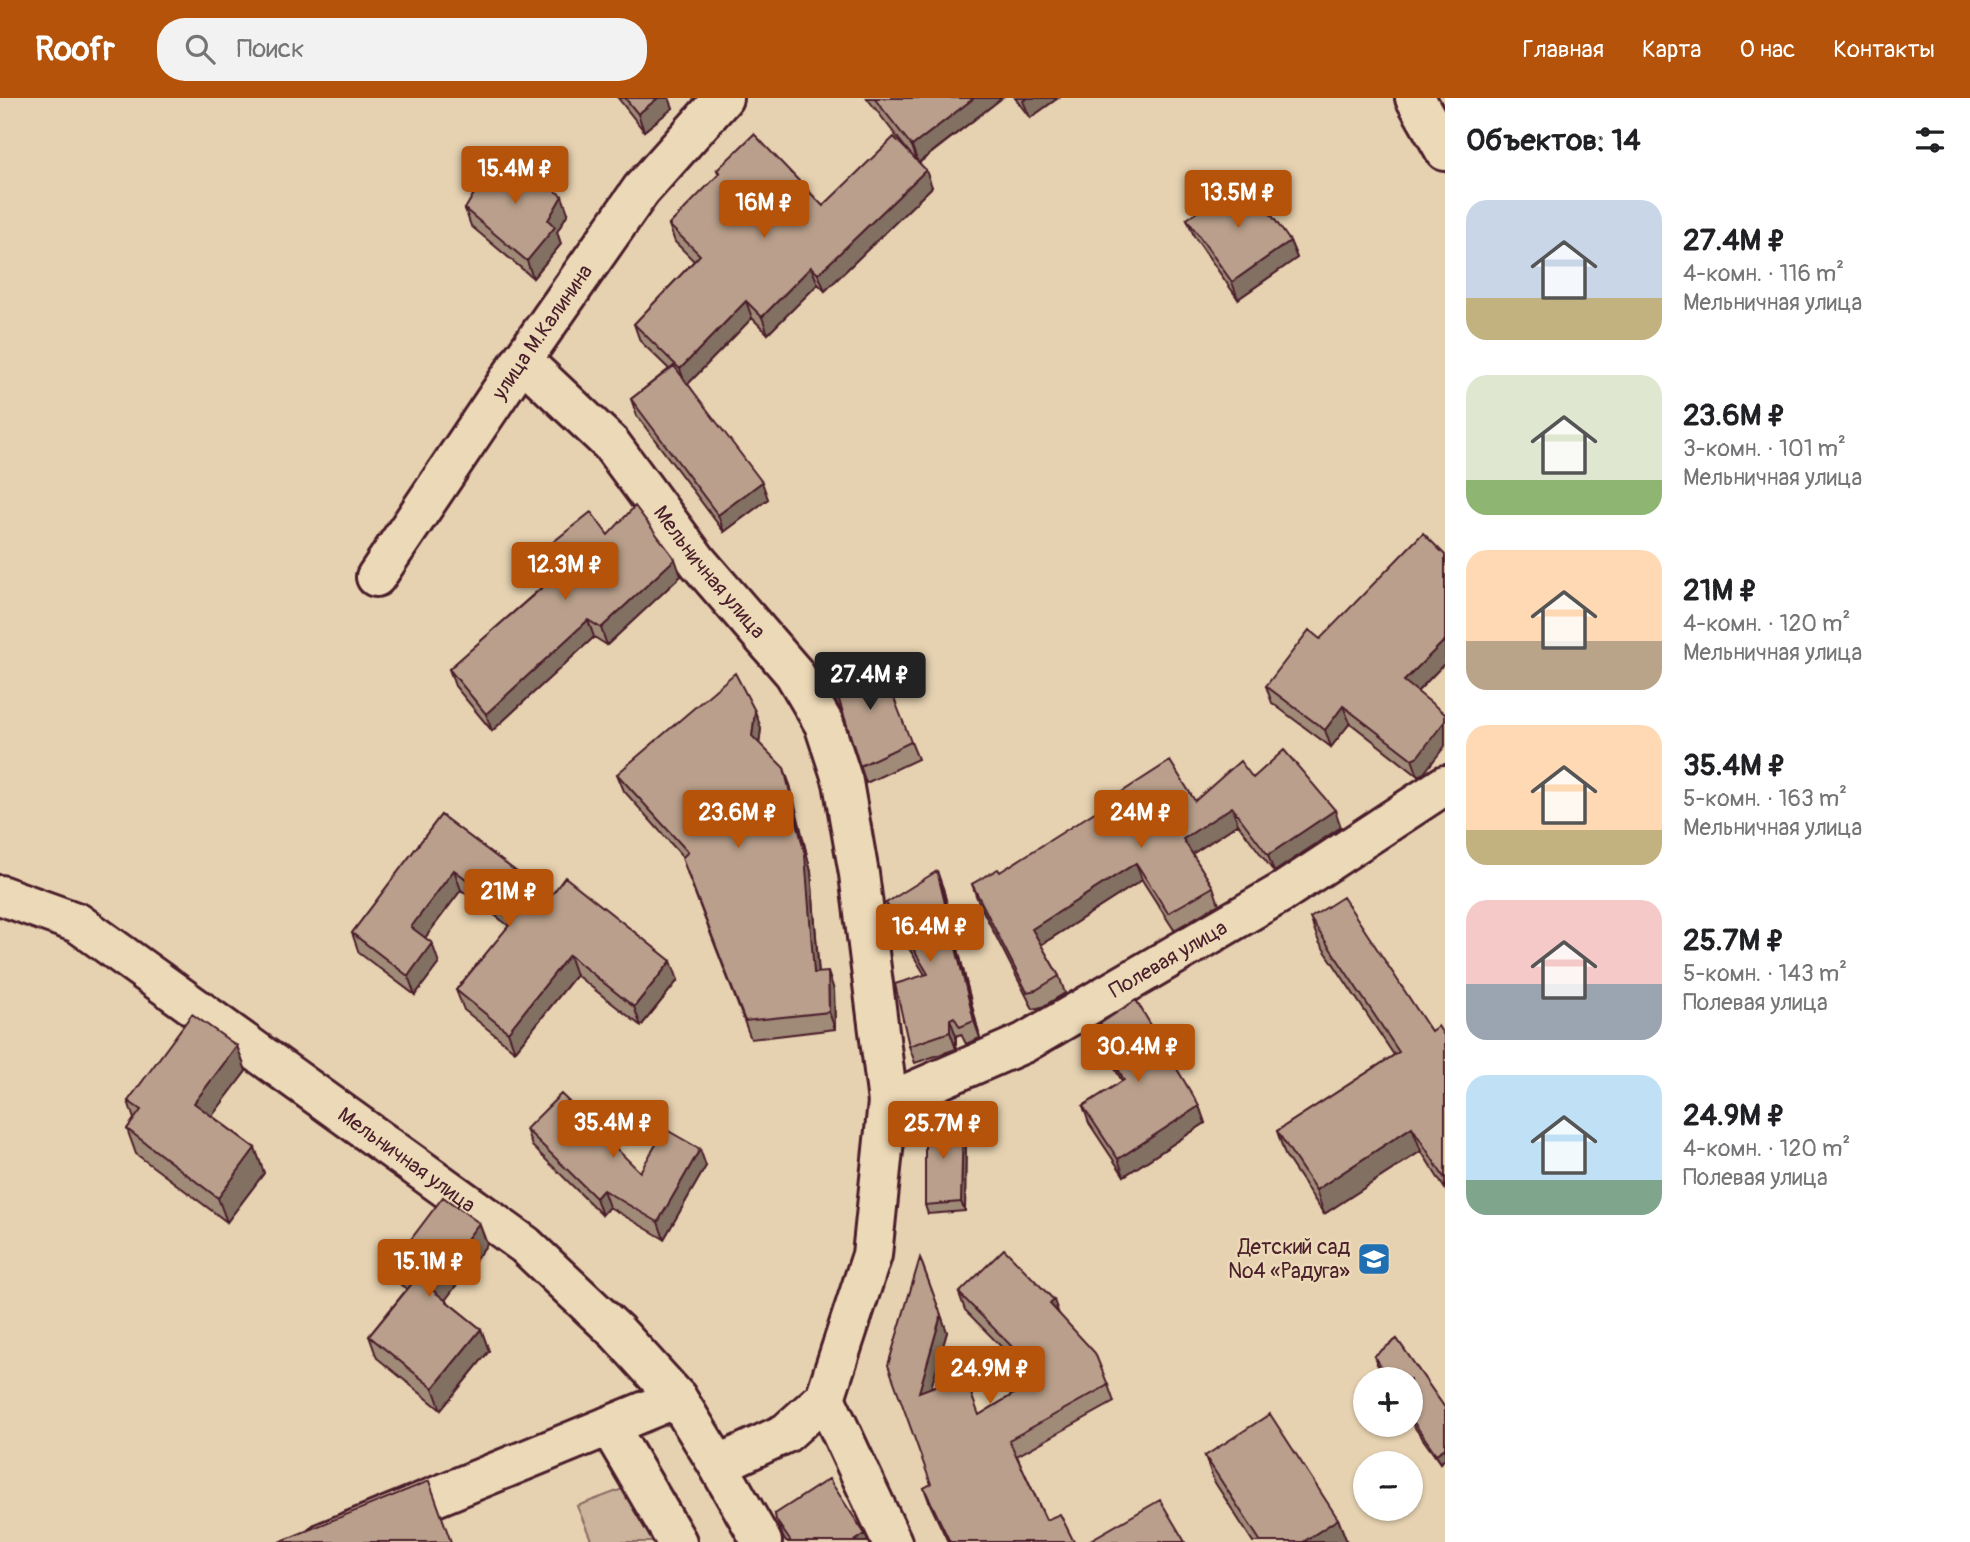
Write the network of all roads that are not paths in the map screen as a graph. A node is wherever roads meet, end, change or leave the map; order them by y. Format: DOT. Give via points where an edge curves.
graph roads {
  1 [pos="723,98"];
  2 [pos="1415,98"];
  3 [pos="1445,151"];
  4 [pos="522,360"];
  5 [pos="376,577"];
  6 [pos="1445,785"];
  7 [pos="0,895"];
  8 [pos="888,1102"];
  9 [pos="677,1398"];
  10 [pos="825,1398"];
  11 [pos="609,1426"];
  12 [pos="718,1465"];
  13 [pos="324,1542"];
  14 [pos="677,1542"];
  15 [pos="762,1542"];
  16 [pos="892,1542"];
  1 -- 4 [label="street, улица М.Калинина" via="641,190"];
  2 -- 3 [label="street"];
  4 -- 5 [label="street, улица М.Калинина"];
  4 -- 8 [label="street, Мельничная улица" via="611,444 698,562 794,673 824,724 843,782 857,860"];
  6 -- 8 [label="street, Полевая улица" via="1281,893 1024,1042"];
  7 -- 9 [label="street, Мельничная улица" via="78,923 525,1245 617,1332"];
  8 -- 10 [label="street" via="872,1255"];
  9 -- 11 [label="street"];
  9 -- 12 [label="street, Мельничная улица"];
  10 -- 12 [label="street" via="786,1433"];
  10 -- 16 [label="street"];
  11 -- 13 [label="street"];
  11 -- 14 [label="street"];
  12 -- 15 [label="street, Мельничная улица"];
}
